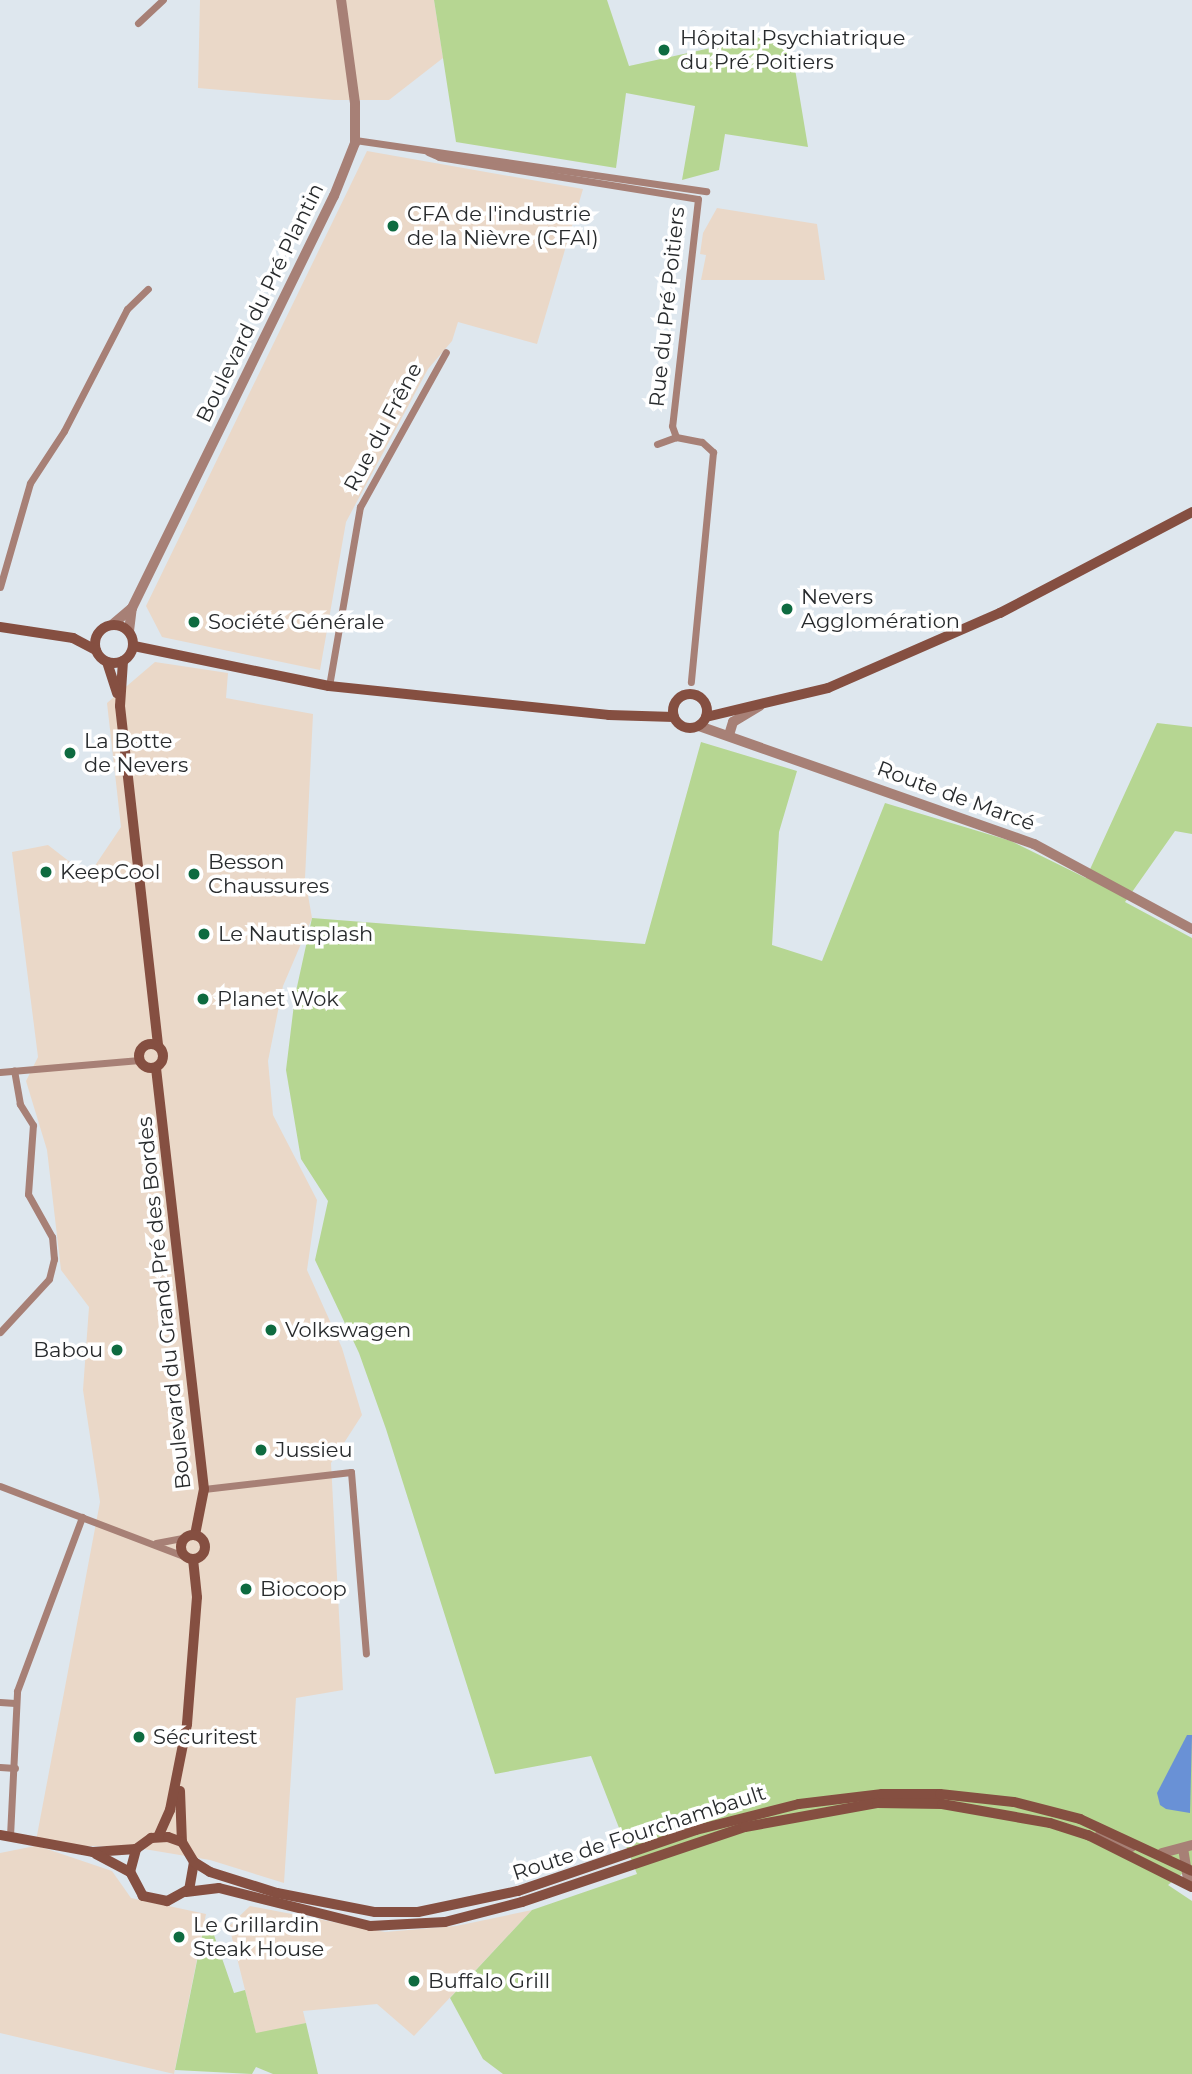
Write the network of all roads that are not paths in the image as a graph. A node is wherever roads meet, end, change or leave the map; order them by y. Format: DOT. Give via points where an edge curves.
graph roads {
  1 [pos="163,0"];
  2 [pos="341,0"];
  3 [pos="138,23"];
  4 [pos="355,140"];
  5 [pos="428,152"];
  6 [pos="698,200"];
  7 [pos="148,289"];
  8 [pos="446,352"];
  9 [pos="676,437"];
  10 [pos="657,444"];
  11 [pos="1192,512"];
  12 [pos="1,576"];
  13 [pos="0,587"];
  14 [pos="132,608"];
  15 [pos="113,624"];
  16 [pos="0,627"];
  17 [pos="129,631"];
  18 [pos="98,633"];
  19 [pos="73,638"];
  20 [pos="134,646"];
  21 [pos="96,650"];
  22 [pos="123,661"];
  23 [pos="107,662"];
  24 [pos="691,682"];
  25 [pos="329,686"];
  26 [pos="696,695"];
  27 [pos="679,700"];
  28 [pos="120,706"];
  29 [pos="761,706"];
  30 [pos="630,715"];
  31 [pos="674,717"];
  32 [pos="704,717"];
  33 [pos="732,737"];
  34 [pos="1192,929"];
  35 [pos="154,1026"];
  36 [pos="145,1046"];
  37 [pos="158,1046"];
  38 [pos="139,1060"];
  39 [pos="156,1068"];
  40 [pos="13,1070"];
  41 [pos="0,1072"];
  42 [pos="0,1332"];
  43 [pos="0,1486"];
  44 [pos="204,1489"];
  45 [pos="82,1517"];
  46 [pos="190,1536"];
  47 [pos="151,1544"];
  48 [pos="191,1558"];
  49 [pos="366,1653"];
  50 [pos="0,1702"];
  51 [pos="15,1703"];
  52 [pos="182,1760"];
  53 [pos="0,1767"];
  54 [pos="15,1768"];
  55 [pos="5,1835"];
  56 [pos="1088,1835"];
  57 [pos="158,1837"];
  58 [pos="181,1842"];
  59 [pos="1187,1846"];
  60 [pos="136,1849"];
  61 [pos="93,1853"];
  62 [pos="1162,1853"];
  63 [pos="194,1862"];
  64 [pos="1189,1867"];
  65 [pos="130,1872"];
  66 [pos="1190,1886"];
  67 [pos="186,1892"];
  1 -- 3 [label="street"];
  2 -- 4 [label="street, Boulevard du Pré Plantin" via="355,103"];
  4 -- 5 [label="street, Rue du Pré Poitiers"];
  4 -- 14 [label="street, Boulevard du Pré Plantin" via="334,196"];
  5 -- 6 [label="street, Rue du Pré Poitiers"];
  5 -- 6 [label="street, Rue du Pré Poitiers" via="706,191"];
  6 -- 9 [label="street, Rue du Pré Poitiers" via="672,426"];
  7 -- 12 [label="street" via="127,309 64,431 30,483"];
  8 -- 25 [label="street, Rue du Frêne" via="360,507"];
  9 -- 10 [label="street"];
  9 -- 24 [label="street, Rue du Pré Poitiers" via="702,442 713,452"];
  11 -- 29 [label="main road" via="1000,613 828,688"];
  12 -- 13 [label="street"];
  14 -- 15 [label="street, Boulevard du Pré Plantin"];
  14 -- 17 [label="street, Boulevard du Pré Plantin"];
  15 -- 17 [label="main road"];
  15 -- 18 [label="main road"];
  16 -- 19 [label="main road"];
  17 -- 20 [label="main road"];
  18 -- 19 [label="main road"];
  18 -- 21 [label="main road"];
  19 -- 21 [label="main road"];
  20 -- 22 [label="main road"];
  20 -- 25 [label="main road"];
  21 -- 23 [label="main road"];
  22 -- 23 [label="main road"];
  22 -- 28 [label="main road"];
  23 -- 28 [label="main road"];
  24 -- 26 [label="main road"];
  24 -- 27 [label="main road"];
  25 -- 30 [label="main road"];
  26 -- 27 [label="main road"];
  26 -- 32 [label="main road"];
  27 -- 30 [label="main road"];
  27 -- 31 [label="main road"];
  28 -- 35 [label="main road"];
  29 -- 32 [label="main road"];
  29 -- 33 [label="street" via="736,719"];
  30 -- 31 [label="main road"];
  31 -- 32 [label="main road" via="685,727"];
  32 -- 33 [label="street, Route de Marcé"];
  33 -- 34 [label="street, Route de Marcé" via="1034,844"];
  35 -- 36 [label="main road"];
  35 -- 37 [label="main road"];
  36 -- 37 [label="main road"];
  36 -- 38 [label="main road"];
  37 -- 39 [label="main road" via="163,1060"];
  38 -- 39 [label="main road" via="148,1069"];
  38 -- 40 [label="street"];
  39 -- 44 [label="main road, Boulevard du Grand Pré des Bordes"];
  40 -- 41 [label="street"];
  40 -- 42 [label="street" via="20,1104 33,1125 27,1194 52,1237 54,1259 42,1289"];
  43 -- 45 [label="street"];
  44 -- 46 [label="main road, Boulevard du Grand Pré des Bordes"];
  44 -- 49 [label="street" via="351,1472"];
  45 -- 47 [label="street"];
  45 -- 51 [label="street" via="32,1643"];
  46 -- 47 [label="street"];
  46 -- 48 [label="main road" via="181,1550"];
  46 -- 48 [label="main road" via="202,1538 205,1549"];
  47 -- 48 [label="street"];
  48 -- 52 [label="main road" via="195,1618"];
  50 -- 51 [label="street"];
  51 -- 54 [label="street"];
  52 -- 57 [label="main road"];
  52 -- 58 [label="main road"];
  53 -- 54 [label="street"];
  54 -- 55 [label="street"];
  55 -- 61 [label="main road"];
  56 -- 64 [label="street" via="1131,1847 1173,1868"];
  56 -- 66 [label="main road"];
  56 -- 67 [label="main road" via="998,1811 942,1804 836,1808 745,1827 474,1915 405,1927 370,1926 219,1888"];
  57 -- 58 [label="main road"];
  57 -- 60 [label="main road"];
  58 -- 63 [label="main road"];
  59 -- 62 [label="street"];
  59 -- 64 [label="street"];
  60 -- 61 [label="main road"];
  60 -- 65 [label="main road"];
  61 -- 65 [label="main road"];
  62 -- 63 [label="main road, Route de Fourchambault" via="1080,1819 1014,1802 883,1794 824,1799 696,1830 518,1891 456,1907 386,1912 336,1905 234,1881"];
  62 -- 64 [label="main road, Route de Fourchambault"];
  63 -- 67 [label="main road" via="194,1879"];
  64 -- 66 [label="street"];
  65 -- 67 [label="main road" via="139,1892 153,1900 167,1901"];
}
